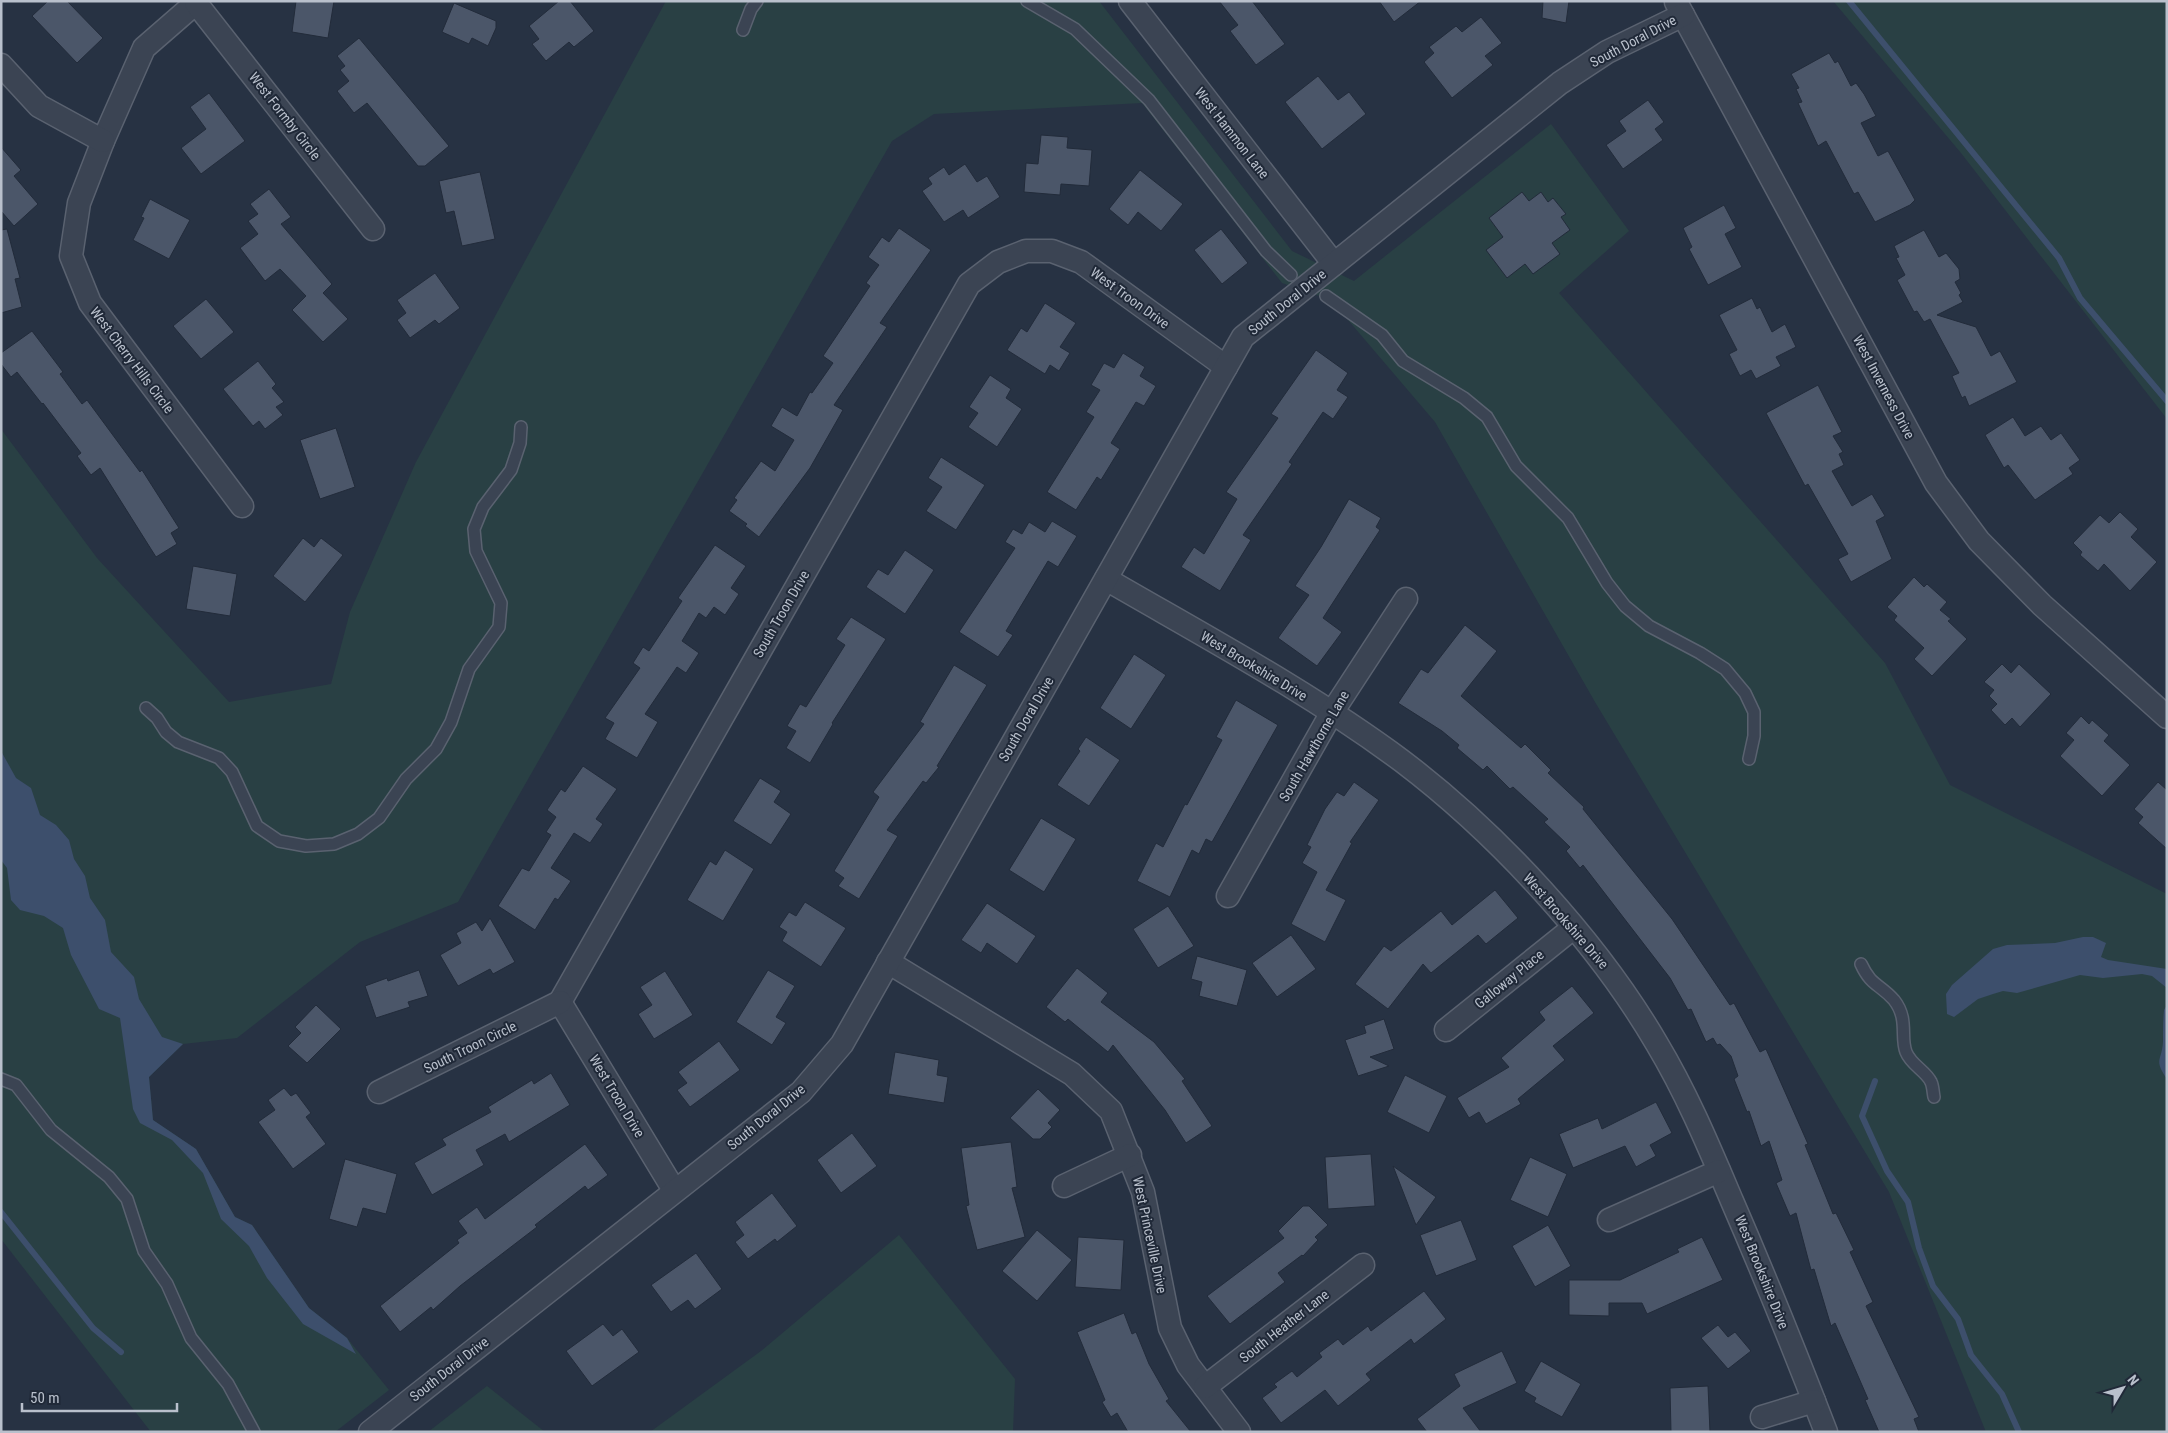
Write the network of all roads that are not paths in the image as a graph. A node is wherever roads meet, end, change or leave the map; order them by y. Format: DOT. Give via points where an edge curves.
graph roads {
  1 [pos="757,1"];
  2 [pos="1027,1"];
  3 [pos="1130,1"];
  4 [pos="197,2"];
  5 [pos="1679,8"];
  6 [pos="744,30"];
  7 [pos="1,65"];
  8 [pos="103,140"];
  9 [pos="373,229"];
  10 [pos="1026,251"];
  11 [pos="1334,264"];
  12 [pos="1291,275"];
  13 [pos="1326,296"];
  14 [pos="1226,367"];
  15 [pos="521,427"];
  16 [pos="242,506"];
  17 [pos="1106,578"];
  18 [pos="1406,599"];
  19 [pos="146,708"];
  20 [pos="1332,714"];
  21 [pos="2167,717"];
  22 [pos="1749,759"];
  23 [pos="1228,896"];
  24 [pos="1573,928"];
  25 [pos="888,962"];
  26 [pos="1861,964"];
  27 [pos="560,1002"];
  28 [pos="1446,1030"];
  29 [pos="1,1079"];
  30 [pos="379,1092"];
  31 [pos="1934,1097"];
  32 [pos="1130,1155"];
  33 [pos="1719,1171"];
  34 [pos="1064,1186"];
  35 [pos="674,1190"];
  36 [pos="1608,1220"];
  37 [pos="1363,1265"];
  38 [pos="1205,1387"];
  39 [pos="1814,1401"];
  40 [pos="1762,1417"];
  41 [pos="254,1432"];
  42 [pos="370,1432"];
  43 [pos="1240,1432"];
  44 [pos="1826,1432"];
  1 -- 6 [label="lane"];
  2 -- 12 [label="lane" via="1076,29 1149,100 1266,251"];
  3 -- 11 [label="street, West Hammon Lane"];
  4 -- 8 [label="street, West Cherry Hills Circle" via="144,48"];
  4 -- 9 [label="street, West Formby Circle"];
  5 -- 11 [label="street, South Doral Drive" via="1560,83"];
  5 -- 21 [label="street, West Inverness Drive" via="1936,483 1978,542 2042,605"];
  7 -- 8 [label="street" via="39,106"];
  8 -- 16 [label="street, West Cherry Hills Circle" via="79,203 71,256 90,303"];
  10 -- 14 [label="street, West Troon Drive" via="1052,251 1082,262"];
  10 -- 27 [label="street, South Troon Drive" via="998,262 969,284"];
  11 -- 14 [label="street, South Doral Drive" via="1243,337"];
  13 -- 22 [label="lane" via="1382,335 1403,361 1464,398 1487,417 1516,466 1568,518 1607,583 1625,606 1649,626 1725,669 1745,693 1754,712 1754,736"];
  14 -- 17 [label="street, South Doral Drive"];
  15 -- 19 [label="lane" via="520,444 511,470 483,507 474,529 476,551 501,603 499,627 469,669 451,722 436,749 406,778 379,818 358,834 334,844 306,846 279,842 257,826 232,772 219,758 178,742"];
  17 -- 20 [label="street, West Brookshire Drive" via="1288,684"];
  17 -- 25 [label="street, South Doral Drive"];
  18 -- 20 [label="street, South Hawthorne Lane"];
  20 -- 23 [label="street, South Hawthorne Lane"];
  20 -- 24 [label="street, West Brookshire Drive" via="1403,762 1480,828 1532,880"];
  24 -- 28 [label="street, Galloway Place"];
  24 -- 33 [label="street, West Brookshire Drive" via="1604,964 1657,1043 1696,1116"];
  25 -- 32 [label="street, West Princeville Drive" via="1072,1074 1111,1111"];
  25 -- 35 [label="street, South Doral Drive" via="842,1044 801,1092"];
  26 -- 31 [label="lane" via="1867,978 1894,1000 1905,1030 1905,1051 1931,1081"];
  27 -- 30 [label="street, South Troon Circle"];
  27 -- 35 [label="street, West Troon Drive"];
  29 -- 41 [label="lane" via="16,1085 51,1130 109,1178 127,1198 144,1250 167,1284 191,1338 228,1384"];
  32 -- 34 [label="street"];
  32 -- 38 [label="street, West Princeville Drive" via="1144,1192 1170,1328 1188,1364"];
  33 -- 36 [label="street"];
  33 -- 39 [label="street, West Brookshire Drive" via="1766,1278"];
  35 -- 42 [label="street, South Doral Drive"];
  37 -- 38 [label="street, South Heather Lane"];
  38 -- 43 [label="street, West Princeville Drive"];
  39 -- 40 [label="street"];
  39 -- 44 [label="street, West Brookshire Drive"];
}
